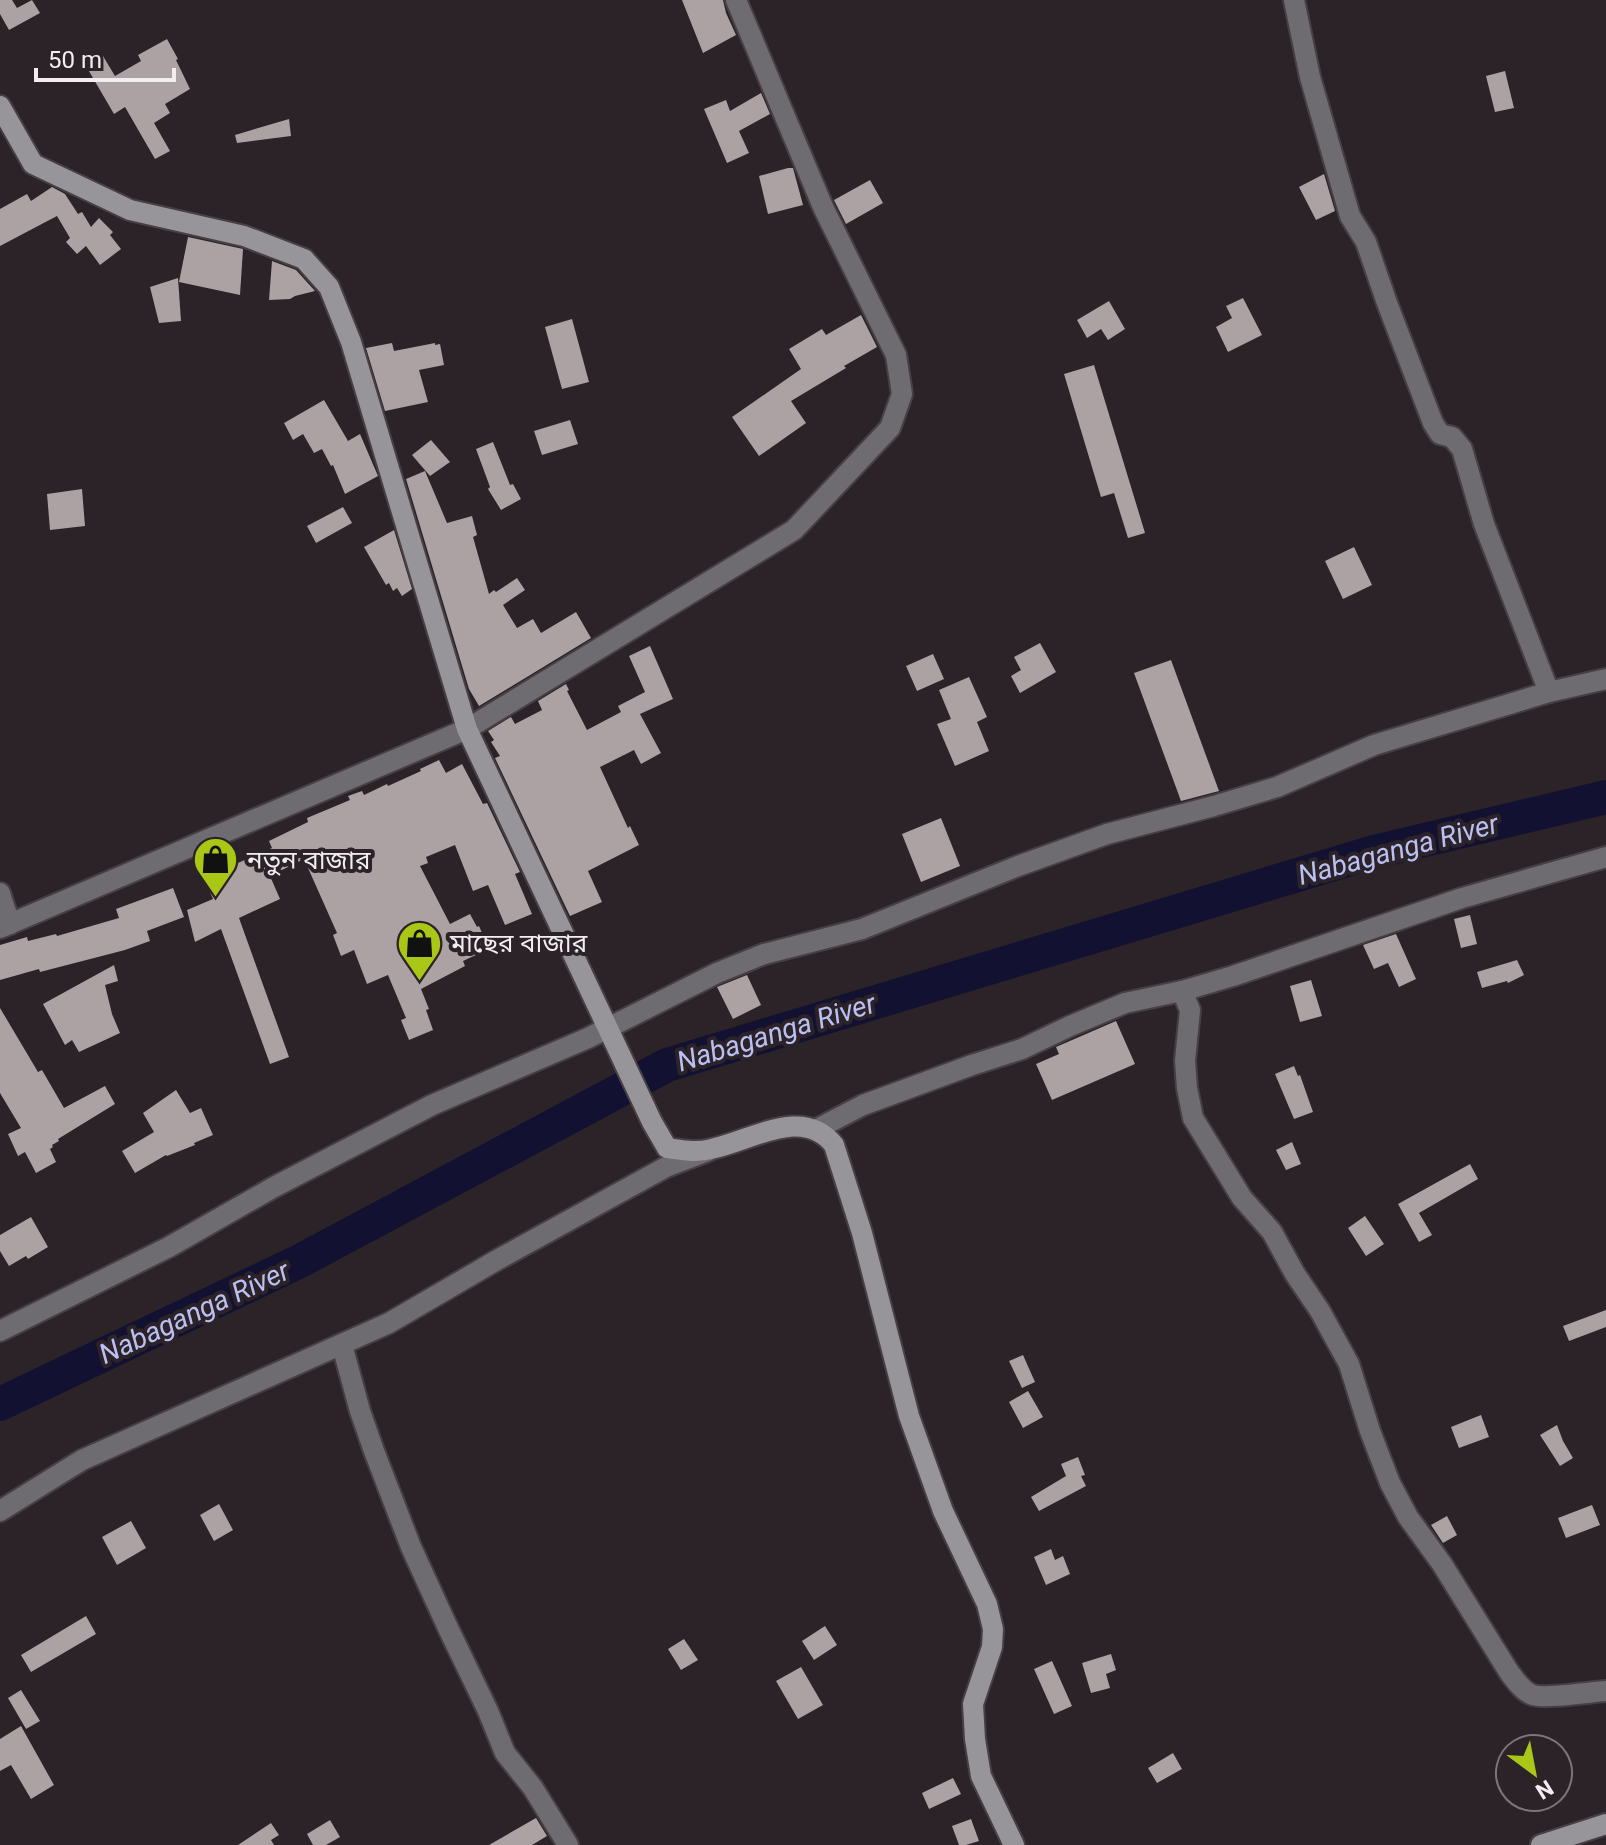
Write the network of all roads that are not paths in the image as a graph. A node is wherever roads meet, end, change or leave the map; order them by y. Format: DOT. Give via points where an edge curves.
graph roads {
  1 [pos="736,0"];
  2 [pos="1294,0"];
  3 [pos="0,106"];
  4 [pos="1606,679"];
  5 [pos="1549,692"];
  6 [pos="467,729"];
  7 [pos="1606,857"];
  8 [pos="0,893"];
  9 [pos="5,926"];
  10 [pos="1182,991"];
  11 [pos="608,1028"];
  12 [pos="817,1129"];
  13 [pos="709,1150"];
  14 [pos="0,1331"];
  15 [pos="342,1345"];
  16 [pos="0,1511"];
  17 [pos="1606,1691"];
  18 [pos="1606,1824"];
  19 [pos="568,1845"];
  20 [pos="1014,1845"];
  21 [pos="1541,1845"];
  1 -- 6 [label="street" via="823,207 896,355 902,394 890,428 794,530"];
  2 -- 5 [label="street" via="1350,216 1366,242 1433,423 1462,449 1484,524"];
  3 -- 6 [label="main road" via="33,164 130,210 244,236 304,259 329,287 351,342"];
  4 -- 5 [label="street"];
  5 -- 11 [label="street" via="1374,745 1277,787 1107,834 862,929 764,954"];
  6 -- 9 [label="street"];
  6 -- 11 [label="main road"];
  7 -- 10 [label="street" via="1462,898"];
  8 -- 9 [label="street"];
  10 -- 12 [label="street" via="1125,1003 1022,1049 863,1105"];
  10 -- 17 [label="street" via="1190,1010 1185,1061 1193,1118 1242,1198 1272,1232 1342,1351 1385,1470 1408,1517 1520,1686 1533,1695"];
  11 -- 13 [label="main road" via="667,1148"];
  11 -- 14 [label="street" via="432,1105"];
  12 -- 13 [label="main road" via="781,1128"];
  12 -- 20 [label="main road" via="834,1145 909,1416 943,1511 987,1604 992,1647 973,1704 975,1739 981,1776"];
  13 -- 15 [label="street" via="666,1167"];
  15 -- 16 [label="street" via="82,1460"];
  15 -- 19 [label="street" via="360,1411 411,1547 505,1753"];
  18 -- 21 [label="main road"];
}
